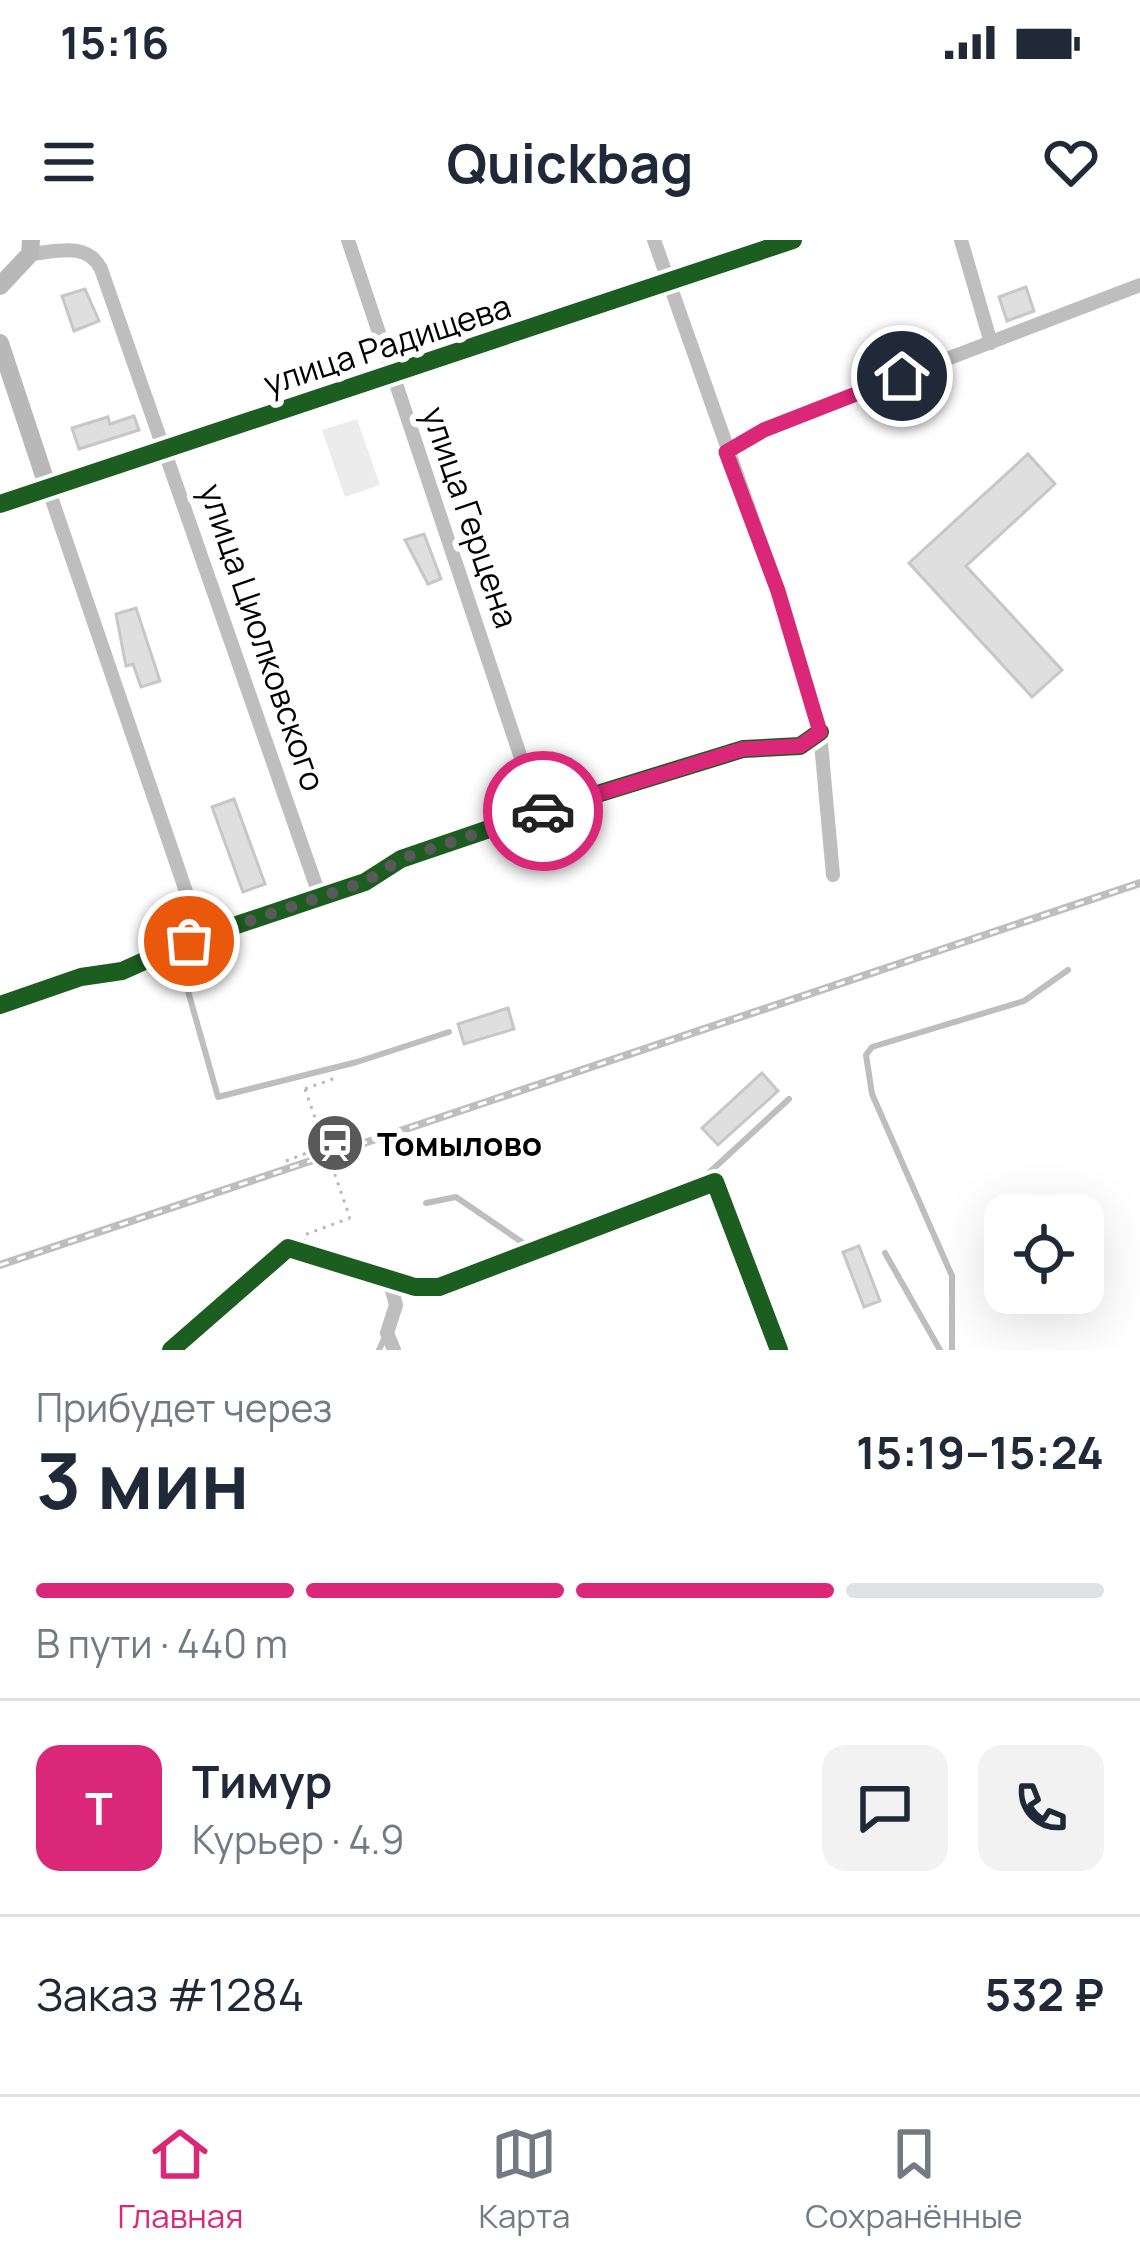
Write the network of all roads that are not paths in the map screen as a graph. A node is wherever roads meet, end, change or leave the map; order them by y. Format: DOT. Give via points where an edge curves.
graph roads {
  1 [pos="348,240"];
  2 [pos="654,240"];
  3 [pos="793,240"];
  4 [pos="961,240"];
  5 [pos="30,247"];
  6 [pos="668,281"];
  7 [pos="1140,285"];
  8 [pos="0,286"];
  9 [pos="0,343"];
  10 [pos="992,344"];
  11 [pos="394,374"];
  12 [pos="166,448"];
  13 [pos="726,452"];
  14 [pos="48,488"];
  15 [pos="0,504"];
  16 [pos="820,732"];
  17 [pos="539,812"];
  18 [pos="833,875"];
  19 [pos="320,897"];
  20 [pos="189,941"];
  21 [pos="1067,970"];
  22 [pos="0,1005"];
  23 [pos="449,1032"];
  24 [pos="789,1100"];
  25 [pos="688,1192"];
  26 [pos="426,1203"];
  27 [pos="534,1251"];
  28 [pos="885,1253"];
  29 [pos="388,1276"];
  30 [pos="415,1287"];
  31 [pos="396,1305"];
  32 [pos="387,1334"];
  33 [pos="171,1350"];
  34 [pos="379,1350"];
  35 [pos="394,1350"];
  36 [pos="779,1350"];
  37 [pos="940,1350"];
  38 [pos="952,1350"];
  1 -- 11 [label="street, улица Герцена"];
  2 -- 6 [label="street"];
  3 -- 6 [label="street, улица Радищева"];
  4 -- 10 [label="street"];
  5 -- 8 [label="street, улица Циолковского"];
  5 -- 12 [label="street, улица Циолковского" via="79,250 97,260"];
  6 -- 11 [label="street, улица Радищева"];
  6 -- 13 [label="street"];
  7 -- 10 [label="street"];
  9 -- 14 [label="street"];
  10 -- 13 [label="street" via="764,430"];
  11 -- 12 [label="street, улица Радищева"];
  11 -- 17 [label="street, улица Герцена"];
  12 -- 14 [label="street, улица Радищева"];
  12 -- 19 [label="street, улица Циолковского"];
  13 -- 16 [label="street"];
  14 -- 15 [label="street, улица Радищева"];
  14 -- 20 [label="street" via="193,912"];
  16 -- 17 [label="street" via="800,746 743,749"];
  16 -- 18 [label="street"];
  17 -- 19 [label="street" via="401,859"];
  19 -- 20 [label="street"];
  20 -- 22 [label="street" via="122,971"];
  20 -- 23 [label="lane" via="184,977 218,1096"];
  21 -- 38 [label="lane" via="1024,1001 872,1046 866,1055 872,1094 952,1276"];
  24 -- 25 [label="lane"];
  25 -- 27 [label="street"];
  25 -- 36 [label="street" via="715,1182"];
  26 -- 27 [label="lane" via="456,1197"];
  27 -- 30 [label="street" via="439,1287"];
  28 -- 37 [label="lane"];
  29 -- 30 [label="street"];
  29 -- 31 [label="street"];
  29 -- 33 [label="street" via="288,1248"];
  30 -- 31 [label="street"];
  31 -- 32 [label="street"];
  32 -- 34 [label="lane"];
  32 -- 35 [label="street"];
}
